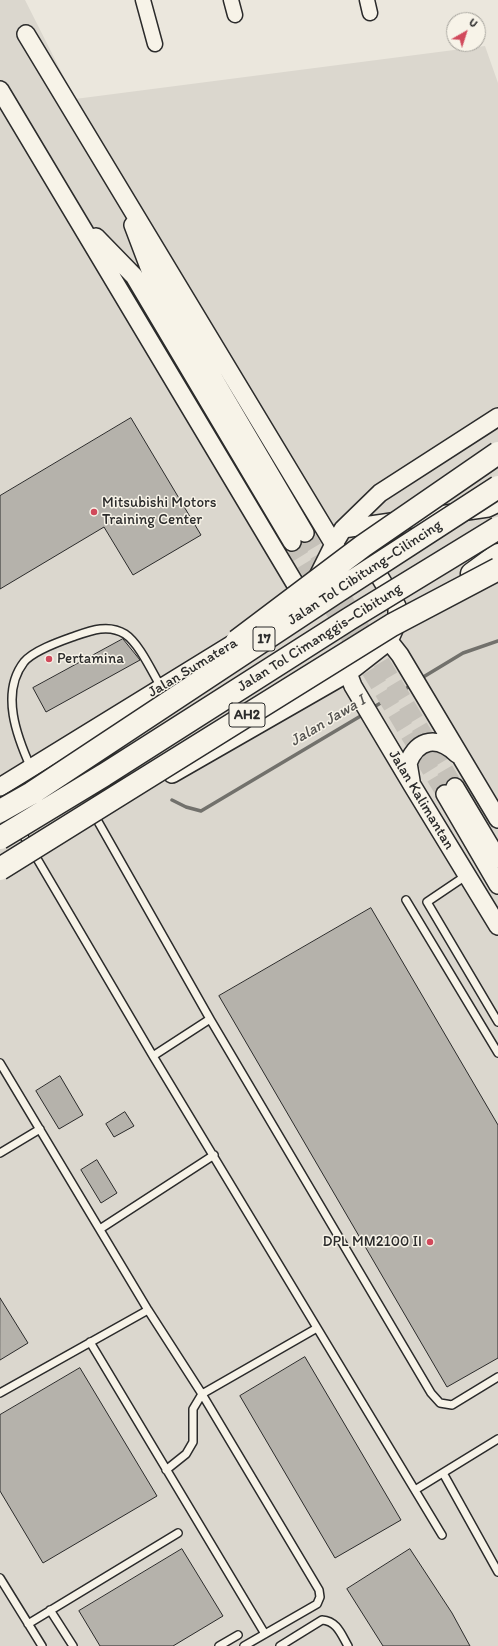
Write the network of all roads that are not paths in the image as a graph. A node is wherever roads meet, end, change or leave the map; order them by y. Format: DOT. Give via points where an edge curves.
graph roads {
  1 [pos="143,0"];
  2 [pos="231,0"];
  3 [pos="235,15"];
  4 [pos="26,34"];
  5 [pos="155,44"];
  6 [pos="0,90"];
  7 [pos="118,185"];
  8 [pos="76,216"];
  9 [pos="498,417"];
  10 [pos="498,453"];
  11 [pos="498,487"];
  12 [pos="498,503"];
  13 [pos="498,528"];
  14 [pos="344,529"];
  15 [pos="334,544"];
  16 [pos="498,555"];
  17 [pos="498,558"];
  18 [pos="498,569"];
  19 [pos="358,571"];
  20 [pos="472,574"];
  21 [pos="498,580"];
  22 [pos="306,602"];
  23 [pos="398,625"];
  24 [pos="348,673"];
  25 [pos="161,687"];
  26 [pos="461,759"];
  27 [pos="31,768"];
  28 [pos="412,785"];
  29 [pos="32,793"];
  30 [pos="5,806"];
  31 [pos="96,818"];
  32 [pos="498,819"];
  33 [pos="0,838"];
  34 [pos="35,853"];
  35 [pos="498,859"];
  36 [pos="0,869"];
  37 [pos="0,874"];
  38 [pos="467,875"];
  39 [pos="498,885"];
  40 [pos="406,900"];
  41 [pos="498,926"];
  42 [pos="210,1019"];
  43 [pos="498,1022"];
  44 [pos="498,1053"];
  45 [pos="153,1056"];
  46 [pos="0,1063"];
  47 [pos="40,1128"];
  48 [pos="0,1153"];
  49 [pos="214,1154"];
  50 [pos="100,1229"];
  51 [pos="148,1310"];
  52 [pos="317,1328"];
  53 [pos="90,1342"];
  54 [pos="498,1377"];
  55 [pos="0,1394"];
  56 [pos="202,1394"];
  57 [pos="498,1439"];
  58 [pos="166,1470"];
  59 [pos="443,1473"];
  60 [pos="415,1490"];
  61 [pos="178,1533"];
  62 [pos="442,1536"];
  63 [pos="498,1572"];
  64 [pos="0,1578"];
  65 [pos="50,1610"];
  66 [pos="28,1624"];
  67 [pos="265,1634"];
  68 [pos="238,1635"];
  69 [pos="42,1646"];
  70 [pos="73,1646"];
  71 [pos="219,1646"];
  72 [pos="244,1646"];
  73 [pos="280,1646"];
  74 [pos="348,1646"];
  1 -- 5 [label="street"];
  2 -- 3 [label="street"];
  4 -- 7 [label="street"];
  6 -- 8 [label="street"];
  7 -- 8 [label="street" via="150,270 299,538 134,276"];
  7 -- 15 [label="street"];
  8 -- 22 [label="street"];
  9 -- 14 [label="street" via="380,494"];
  10 -- 29 [label="highway, bridge" via="363,546"];
  11 -- 29 [label="highway, Jalan Tol Cibitung–Cilincing / 17, bridge"];
  12 -- 14 [label="street" via="488,508"];
  13 -- 33 [label="highway, Jalan Tol Cimanggis–Cibitung / 17, bridge"];
  14 -- 15 [label="street"];
  15 -- 19 [label="street"];
  15 -- 22 [label="street"];
  16 -- 20 [label="highway"];
  17 -- 23 [label="highway, bridge"];
  18 -- 23 [label="highway, AH2, bridge"];
  19 -- 22 [label="street, Jalan Sumatera"];
  19 -- 23 [label="street" via="378,574 398,606"];
  20 -- 23 [label="street"];
  21 -- 23 [label="highway" via="452,595"];
  22 -- 25 [label="street, Jalan Sumatera"];
  23 -- 24 [label="street"];
  23 -- 26 [label="street" via="408,668"];
  23 -- 36 [label="highway, AH2, bridge"];
  24 -- 28 [label="street, Jalan Kalimantan"];
  24 -- 31 [label="street"];
  25 -- 27 [label="street, Jalan Sumatera"];
  25 -- 27 [label="lane" via="130,638 117,630 95,629 49,646 24,661 13,682 10,704 14,729"];
  26 -- 28 [label="street" via="444,745 436,742 423,744 418,747 408,763"];
  26 -- 32 [label="street"];
  27 -- 30 [label="street, Jalan Sumatera"];
  28 -- 38 [label="street, Jalan Kalimantan"];
  29 -- 30 [label="highway, 17, bridge"];
  30 -- 34 [label="lane"];
  31 -- 34 [label="street"];
  31 -- 42 [label="lane"];
  34 -- 37 [label="street"];
  34 -- 45 [label="lane"];
  35 -- 39 [label="street" via="450,791"];
  38 -- 41 [label="street, Jalan Kalimantan"];
  38 -- 43 [label="lane" via="427,902"];
  40 -- 44 [label="lane"];
  42 -- 45 [label="lane"];
  42 -- 54 [label="lane" via="431,1393 440,1403 452,1405"];
  45 -- 49 [label="lane"];
  46 -- 47 [label="lane"];
  47 -- 48 [label="lane"];
  47 -- 50 [label="lane"];
  49 -- 50 [label="lane"];
  49 -- 52 [label="lane"];
  50 -- 51 [label="lane"];
  51 -- 53 [label="lane"];
  51 -- 56 [label="lane"];
  52 -- 56 [label="lane"];
  52 -- 60 [label="lane"];
  53 -- 55 [label="lane"];
  53 -- 58 [label="lane"];
  56 -- 58 [label="lane" via="193,1410 193,1442 186,1454"];
  56 -- 67 [label="lane" via="319,1590 320,1597 316,1604"];
  57 -- 59 [label="lane"];
  58 -- 67 [label="lane"];
  59 -- 60 [label="lane"];
  59 -- 63 [label="lane"];
  60 -- 62 [label="lane"];
  61 -- 65 [label="lane"];
  64 -- 66 [label="lane"];
  65 -- 66 [label="lane"];
  65 -- 70 [label="lane"];
  66 -- 69 [label="lane"];
  67 -- 72 [label="lane"];
  68 -- 71 [label="lane"];
  73 -- 74 [label="lane" via="322,1620 334,1623"];
}
